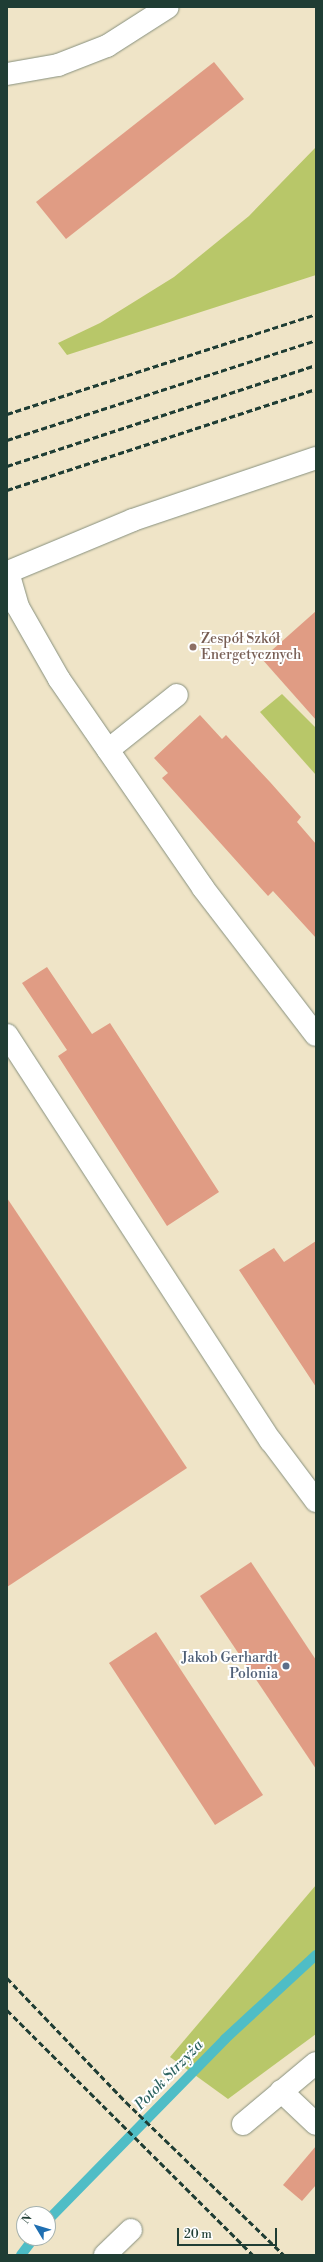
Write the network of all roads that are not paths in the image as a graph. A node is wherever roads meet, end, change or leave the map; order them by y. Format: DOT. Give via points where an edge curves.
graph roads {
  1 [pos="168,7"];
  2 [pos="7,74"];
  3 [pos="316,458"];
  4 [pos="177,695"];
  5 [pos="108,750"];
  6 [pos="7,1035"];
  7 [pos="316,1035"];
  8 [pos="316,1502"];
  9 [pos="316,2063"];
  10 [pos="281,2092"];
  11 [pos="243,2124"];
  12 [pos="316,2124"];
  13 [pos="131,2230"];
  14 [pos="105,2255"];
  1 -- 2 [label="street" via="107,46 58,66"];
  3 -- 5 [label="street" via="133,520 8,572 18,607 59,679"];
  4 -- 5 [label="street"];
  5 -- 7 [label="street" via="203,888"];
  6 -- 8 [label="street" via="271,1441"];
  9 -- 10 [label="street"];
  10 -- 11 [label="street"];
  10 -- 12 [label="street"];
  13 -- 14 [label="street"];
}
